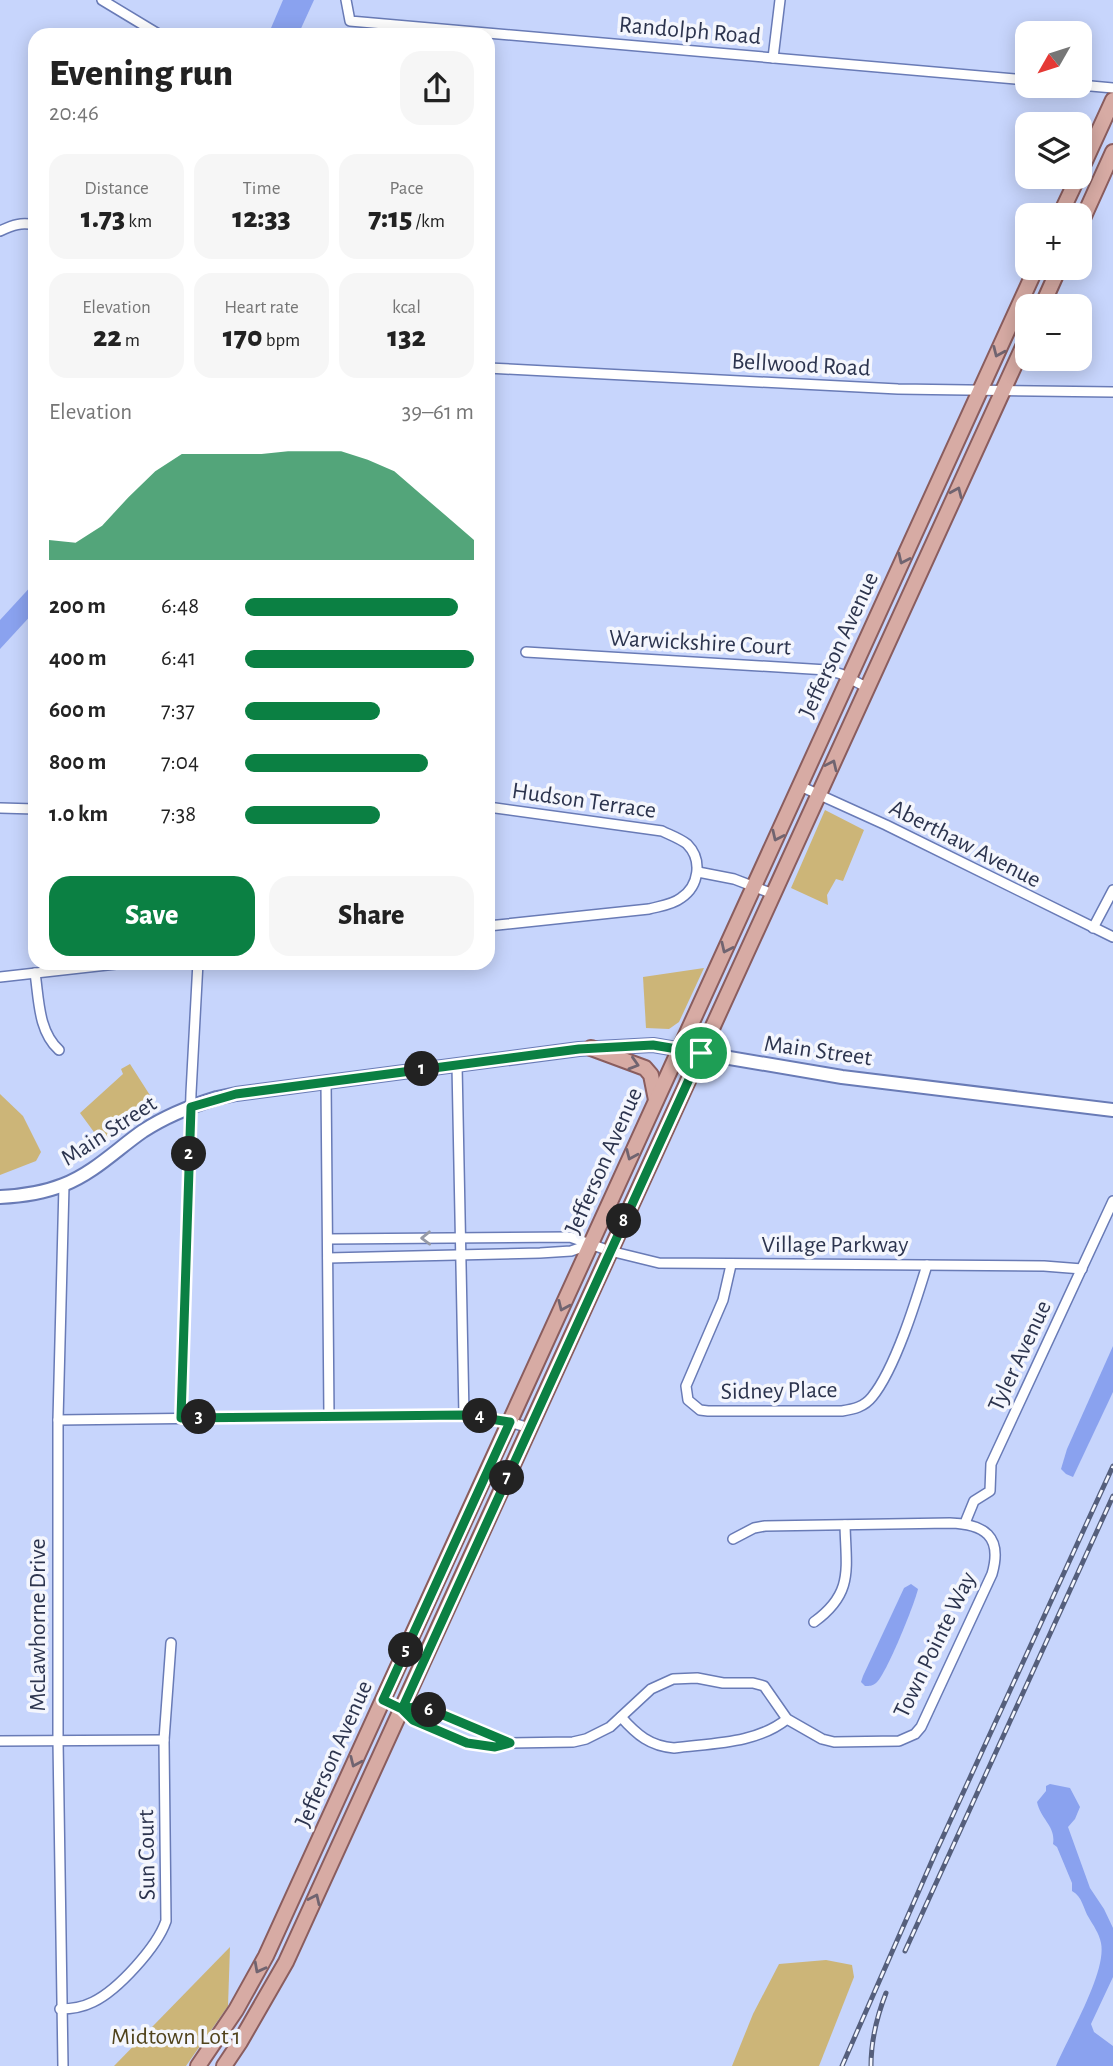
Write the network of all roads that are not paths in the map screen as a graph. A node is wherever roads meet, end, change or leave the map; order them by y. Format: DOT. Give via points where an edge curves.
graph roads {
  1 [pos="102,0"];
  2 [pos="346,0"];
  3 [pos="780,0"];
  4 [pos="148,28"];
  5 [pos="430,28"];
  6 [pos="495,34"];
  7 [pos="773,58"];
  8 [pos="1015,79"];
  9 [pos="1092,86"];
  10 [pos="1113,88"];
  11 [pos="1113,100"];
  12 [pos="1092,146"];
  13 [pos="1113,152"];
  14 [pos="1090,203"];
  15 [pos="28,223"];
  16 [pos="0,231"];
  17 [pos="1031,280"];
  18 [pos="1015,364"];
  19 [pos="495,368"];
  20 [pos="1003,390"];
  21 [pos="980,391"];
  22 [pos="1113,392"];
  23 [pos="526,652"];
  24 [pos="849,678"];
  25 [pos="868,688"];
  26 [pos="800,786"];
  27 [pos="819,794"];
  28 [pos="0,808"];
  29 [pos="495,808"];
  30 [pos="28,809"];
  31 [pos="698,872"];
  32 [pos="754,886"];
  33 [pos="1113,890"];
  34 [pos="774,894"];
  35 [pos="495,925"];
  36 [pos="1093,928"];
  37 [pos="1113,937"];
  38 [pos="52,970"];
  39 [pos="198,970"];
  40 [pos="35,973"];
  41 [pos="0,976"];
  42 [pos="591,1048"];
  43 [pos="680,1048"];
  44 [pos="59,1050"];
  45 [pos="701,1053"];
  46 [pos="457,1065"];
  47 [pos="326,1082"];
  48 [pos="656,1100"];
  49 [pos="191,1107"];
  50 [pos="1113,1110"];
  51 [pos="64,1185"];
  52 [pos="0,1197"];
  53 [pos="1113,1201"];
  54 [pos="459,1237"];
  55 [pos="508,1238"];
  56 [pos="328,1239"];
  57 [pos="591,1244"];
  58 [pos="610,1251"];
  59 [pos="507,1254"];
  60 [pos="460,1256"];
  61 [pos="328,1258"];
  62 [pos="731,1265"];
  63 [pos="927,1265"];
  64 [pos="1082,1269"];
  65 [pos="464,1415"];
  66 [pos="329,1416"];
  67 [pos="181,1418"];
  68 [pos="58,1420"];
  69 [pos="510,1422"];
  70 [pos="530,1428"];
  71 [pos="965,1523"];
  72 [pos="845,1525"];
  73 [pos="733,1539"];
  74 [pos="814,1622"];
  75 [pos="171,1643"];
  76 [pos="383,1700"];
  77 [pos="402,1709"];
  78 [pos="621,1717"];
  79 [pos="787,1719"];
  80 [pos="164,1740"];
  81 [pos="0,1741"];
  82 [pos="58,1741"];
  83 [pos="510,1743"];
  84 [pos="60,2009"];
  85 [pos="63,2066"];
  86 [pos="198,2066"];
  87 [pos="224,2066"];
  1 -- 4 [label="street"];
  2 -- 5 [label="street, Randolph Road" via="350,21"];
  3 -- 7 [label="street"];
  6 -- 7 [label="street, Randolph Road"];
  7 -- 8 [label="street, Randolph Road"];
  9 -- 10 [label="street"];
  11 -- 12 [label="main road"];
  13 -- 14 [label="main road"];
  15 -- 16 [label="street"];
  17 -- 21 [label="main road, Jefferson Avenue, one-way"];
  18 -- 20 [label="main road, Jefferson Avenue"];
  19 -- 21 [label="street, Bellwood Road"];
  20 -- 21 [label="street, Bellwood Road"];
  20 -- 22 [label="street, Bellwood Road"];
  25 -- 20 [label="main road, Jefferson Avenue, one-way"];
  21 -- 24 [label="main road, Jefferson Avenue, one-way"];
  23 -- 24 [label="street, Warwickshire Court" via="817,669"];
  24 -- 25 [label="street, Warwickshire Court"];
  24 -- 26 [label="main road, Jefferson Avenue"];
  27 -- 25 [label="main road, Jefferson Avenue, one-way"];
  26 -- 27 [label="street, Aberthaw Avenue"];
  26 -- 32 [label="main road, Jefferson Avenue, one-way"];
  27 -- 34 [label="main road, Jefferson Avenue"];
  27 -- 36 [label="street, Aberthaw Avenue"];
  28 -- 30 [label="street"];
  29 -- 31 [label="street, Hudson Terrace" via="662,831 691,849"];
  31 -- 32 [label="street"];
  31 -- 35 [label="street" via="687,894 671,904"];
  32 -- 34 [label="street"];
  32 -- 43 [label="main road, Jefferson Avenue, one-way"];
  33 -- 36 [label="street"];
  34 -- 45 [label="main road, Jefferson Avenue"];
  36 -- 37 [label="street, Aberthaw Avenue"];
  38 -- 40 [label="street"];
  39 -- 49 [label="street"];
  40 -- 41 [label="street"];
  40 -- 44 [label="street" via="44,1028"];
  42 -- 43 [label="main road, Main Street"];
  42 -- 46 [label="main road, Main Street"];
  42 -- 48 [label="main road, one-way" via="645,1068"];
  43 -- 45 [label="main road, Main Street"];
  43 -- 48 [label="main road, Jefferson Avenue"];
  45 -- 50 [label="main road, Main Street" via="842,1077"];
  45 -- 58 [label="main road, Jefferson Avenue"];
  46 -- 47 [label="main road, Main Street"];
  46 -- 54 [label="street"];
  47 -- 49 [label="main road, Main Street" via="236,1094"];
  47 -- 56 [label="street"];
  48 -- 57 [label="main road, Jefferson Avenue, one-way"];
  49 -- 51 [label="main road, Main Street" via="150,1127"];
  49 -- 67 [label="street"];
  51 -- 52 [label="main road, Main Street"];
  51 -- 68 [label="street, McLawhorne Drive"];
  53 -- 64 [label="street, Tyler Avenue"];
  54 -- 55 [label="street, Village Parkway"];
  54 -- 56 [label="street, Village Parkway, one-way"];
  54 -- 60 [label="street"];
  55 -- 57 [label="street, Village Parkway" via="570,1237"];
  55 -- 59 [label="street"];
  56 -- 61 [label="street"];
  57 -- 58 [label="street, Village Parkway"];
  57 -- 59 [label="street" via="571,1251"];
  57 -- 69 [label="main road, Jefferson Avenue, one-way"];
  58 -- 62 [label="street, Village Parkway" via="659,1263"];
  58 -- 70 [label="main road, Jefferson Avenue"];
  59 -- 60 [label="street"];
  60 -- 61 [label="street"];
  60 -- 65 [label="street"];
  61 -- 66 [label="street"];
  62 -- 63 [label="street, Village Parkway"];
  62 -- 63 [label="street, Sidney Place" via="719,1312 686,1386 688,1400 700,1410 842,1411 863,1405 885,1374"];
  63 -- 64 [label="street, Village Parkway"];
  64 -- 71 [label="street, Tyler Avenue" via="991,1464 990,1491 974,1501"];
  65 -- 66 [label="street"];
  65 -- 69 [label="street"];
  66 -- 67 [label="street"];
  67 -- 68 [label="street"];
  68 -- 82 [label="street, McLawhorne Drive"];
  69 -- 70 [label="street"];
  69 -- 76 [label="main road, Jefferson Avenue"];
  70 -- 77 [label="main road, Jefferson Avenue"];
  71 -- 72 [label="street"];
  71 -- 79 [label="street, Town Pointe Way" via="989,1535 995,1564 915,1734 894,1742 834,1742"];
  72 -- 73 [label="street" via="765,1526"];
  72 -- 74 [label="street" via="844,1588 829,1611"];
  75 -- 80 [label="street, Sun Court"];
  76 -- 77 [label="street"];
  76 -- 86 [label="main road, Jefferson Avenue, one-way" via="266,1956"];
  77 -- 83 [label="street" via="422,1706"];
  77 -- 83 [label="street" via="413,1720 467,1743 495,1747"];
  87 -- 77 [label="main road, Jefferson Avenue, one-way" via="286,1962"];
  78 -- 79 [label="street" via="642,1738 674,1748 757,1735"];
  78 -- 79 [label="street" via="651,1689 685,1677 760,1684"];
  78 -- 83 [label="street" via="586,1739"];
  80 -- 82 [label="street"];
  80 -- 84 [label="street, Sun Court" via="168,1911 162,1932 102,1998"];
  81 -- 82 [label="street"];
  82 -- 84 [label="street, McLawhorne Drive"];
  84 -- 85 [label="street, McLawhorne Drive"];
}
